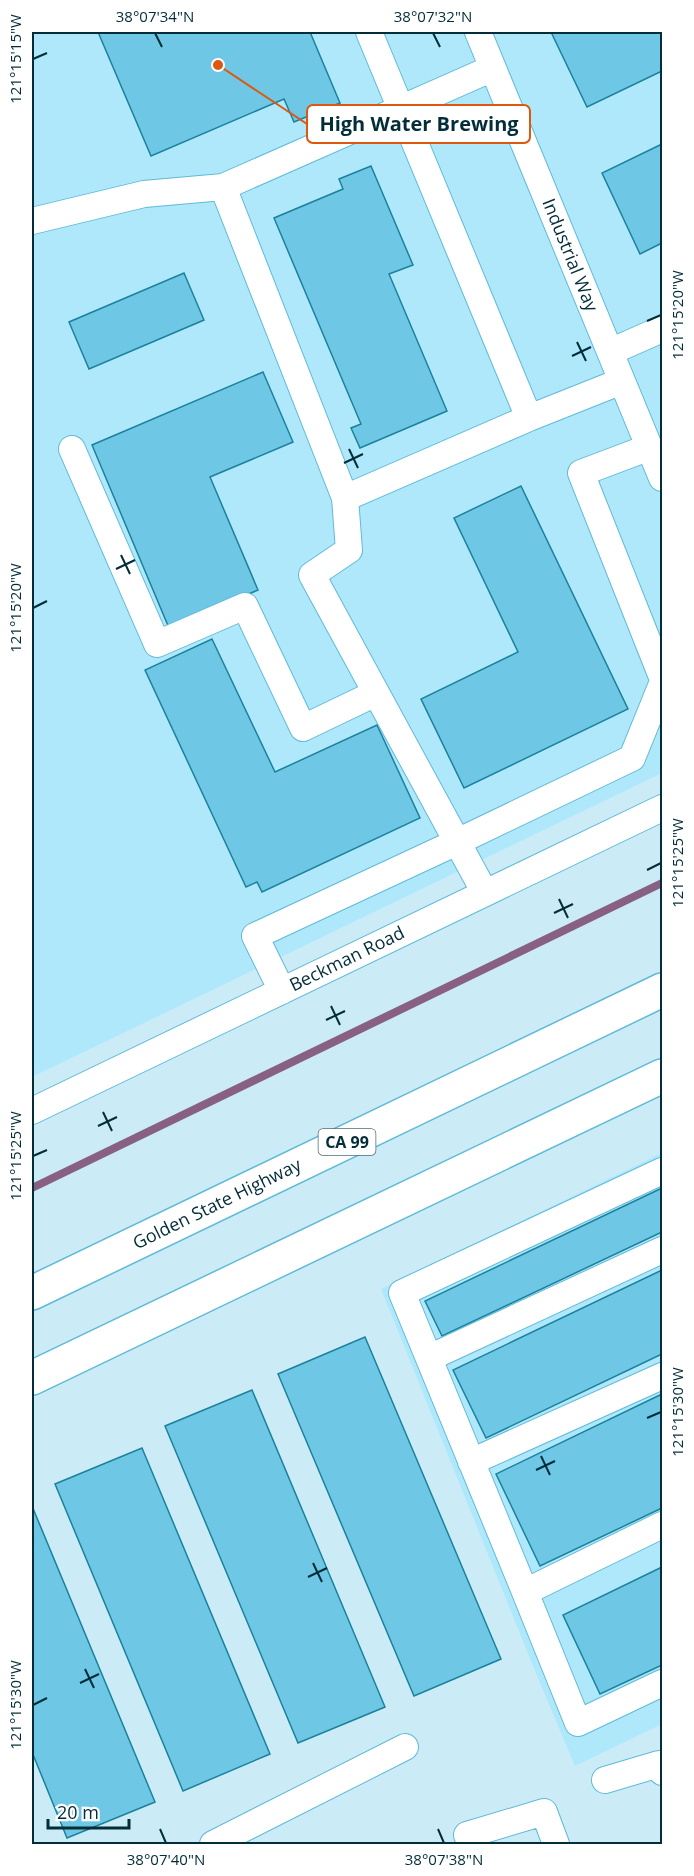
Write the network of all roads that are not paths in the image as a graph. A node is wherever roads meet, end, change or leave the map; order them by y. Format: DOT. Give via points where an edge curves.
graph roads {
  1 [pos="369,32"];
  2 [pos="478,32"];
  3 [pos="493,68"];
  4 [pos="401,107"];
  5 [pos="223,187"];
  6 [pos="32,221"];
  7 [pos="663,329"];
  8 [pos="610,352"];
  9 [pos="622,381"];
  10 [pos="529,418"];
  11 [pos="650,447"];
  12 [pos="72,450"];
  13 [pos="663,478"];
  14 [pos="345,498"];
  15 [pos="663,677"];
  16 [pos="663,684"];
  17 [pos="376,693"];
  18 [pos="663,808"];
  19 [pos="458,843"];
  20 [pos="485,893"];
  21 [pos="663,990"];
  22 [pos="282,991"];
  23 [pos="663,1076"];
  24 [pos="32,1111"];
  25 [pos="663,1172"];
  26 [pos="663,1250"];
  27 [pos="32,1293"];
  28 [pos="429,1358"];
  29 [pos="663,1376"];
  30 [pos="32,1378"];
  31 [pos="471,1462"];
  32 [pos="663,1525"];
  33 [pos="525,1592"];
  34 [pos="663,1683"];
  35 [pos="405,1747"];
  36 [pos="663,1772"];
  37 [pos="605,1780"];
  38 [pos="213,1845"];
  39 [pos="471,1845"];
  40 [pos="556,1845"];
  1 -- 4 [label="street"];
  2 -- 3 [label="street, Industrial Way"];
  3 -- 4 [label="street"];
  3 -- 8 [label="street, Industrial Way"];
  4 -- 5 [label="street"];
  4 -- 10 [label="street"];
  5 -- 6 [label="street" via="144,194"];
  5 -- 14 [label="street"];
  7 -- 8 [label="street"];
  8 -- 9 [label="street, Industrial Way"];
  9 -- 10 [label="street"];
  9 -- 11 [label="street, Industrial Way"];
  10 -- 14 [label="street"];
  11 -- 13 [label="street, Industrial Way"];
  11 -- 15 [label="street" via="581,473"];
  12 -- 17 [label="street" via="157,644 244,606 303,728"];
  14 -- 17 [label="street" via="349,550 312,575"];
  16 -- 19 [label="street" via="632,758"];
  17 -- 19 [label="street"];
  18 -- 20 [label="street, Beckman Road"];
  19 -- 20 [label="street"];
  19 -- 22 [label="street" via="255,936"];
  20 -- 22 [label="street, Beckman Road"];
  21 -- 27 [label="highway, Golden State Highway / CA 99"];
  22 -- 24 [label="street, Beckman Road"];
  23 -- 30 [label="highway"];
  25 -- 28 [label="street" via="402,1293"];
  26 -- 28 [label="street"];
  28 -- 31 [label="street"];
  29 -- 31 [label="street"];
  31 -- 33 [label="street"];
  32 -- 33 [label="street"];
  33 -- 34 [label="street" via="578,1722"];
  35 -- 38 [label="street"];
  36 -- 37 [label="street" via="659,1764"];
  39 -- 40 [label="street" via="467,1835 543,1812"];
}
